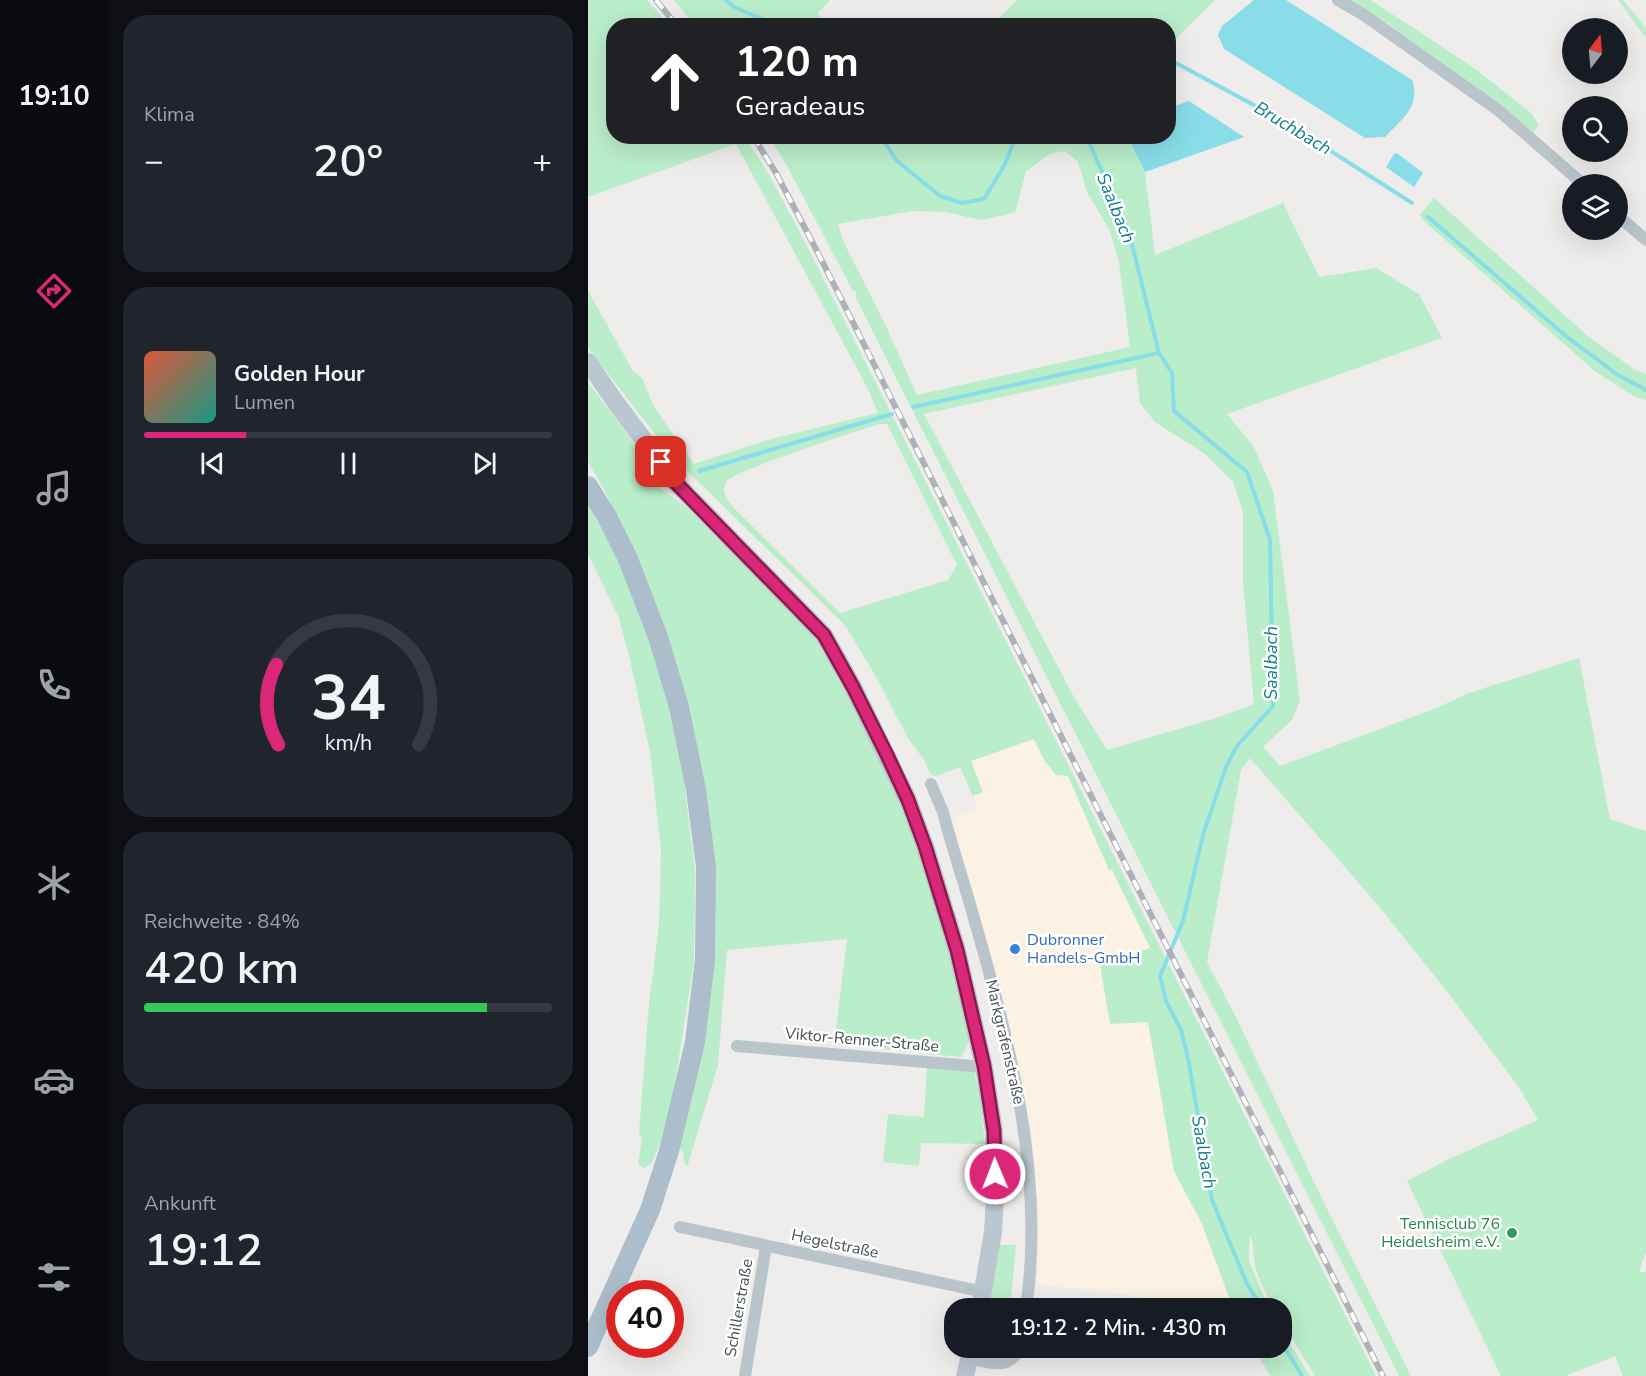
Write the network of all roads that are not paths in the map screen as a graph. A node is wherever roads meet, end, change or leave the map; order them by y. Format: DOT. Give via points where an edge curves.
graph roads {
  1 [pos="1338,0"];
  2 [pos="1572,174"];
  3 [pos="1628,224"];
  4 [pos="1646,240"];
  5 [pos="590,365"];
  6 [pos="588,486"];
  7 [pos="931,784"];
  8 [pos="737,1046"];
  9 [pos="984,1066"];
  10 [pos="680,1227"];
  11 [pos="766,1246"];
  12 [pos="974,1298"];
  13 [pos="982,1298"];
  14 [pos="1027,1298"];
  15 [pos="588,1347"];
  16 [pos="1011,1358"];
  17 [pos="969,1360"];
  18 [pos="745,1376"];
  1 -- 2 [label="street" via="1498,110"];
  3 -- 4 [label="street"];
  5 -- 9 [label="street, Markgrafenstraße" via="675,482 824,635 908,800 957,950"];
  6 -- 15 [label="main road" via="628,559 658,637 692,769 706,867 705,960 695,1042 669,1152 650,1210"];
  7 -- 14 [label="street, Markgrafenstraße" via="943,812 995,995 1024,1129 1031,1222"];
  8 -- 9 [label="street, Viktor-Renner-Straße"];
  9 -- 13 [label="street, Markgrafenstraße" via="994,1131 995,1196"];
  10 -- 11 [label="street, Hegelstraße"];
  11 -- 12 [label="street, Hegelstraße"];
  11 -- 18 [label="street, Schillerstraße"];
  16 -- 17 [label="street" via="996,1365"];
}
